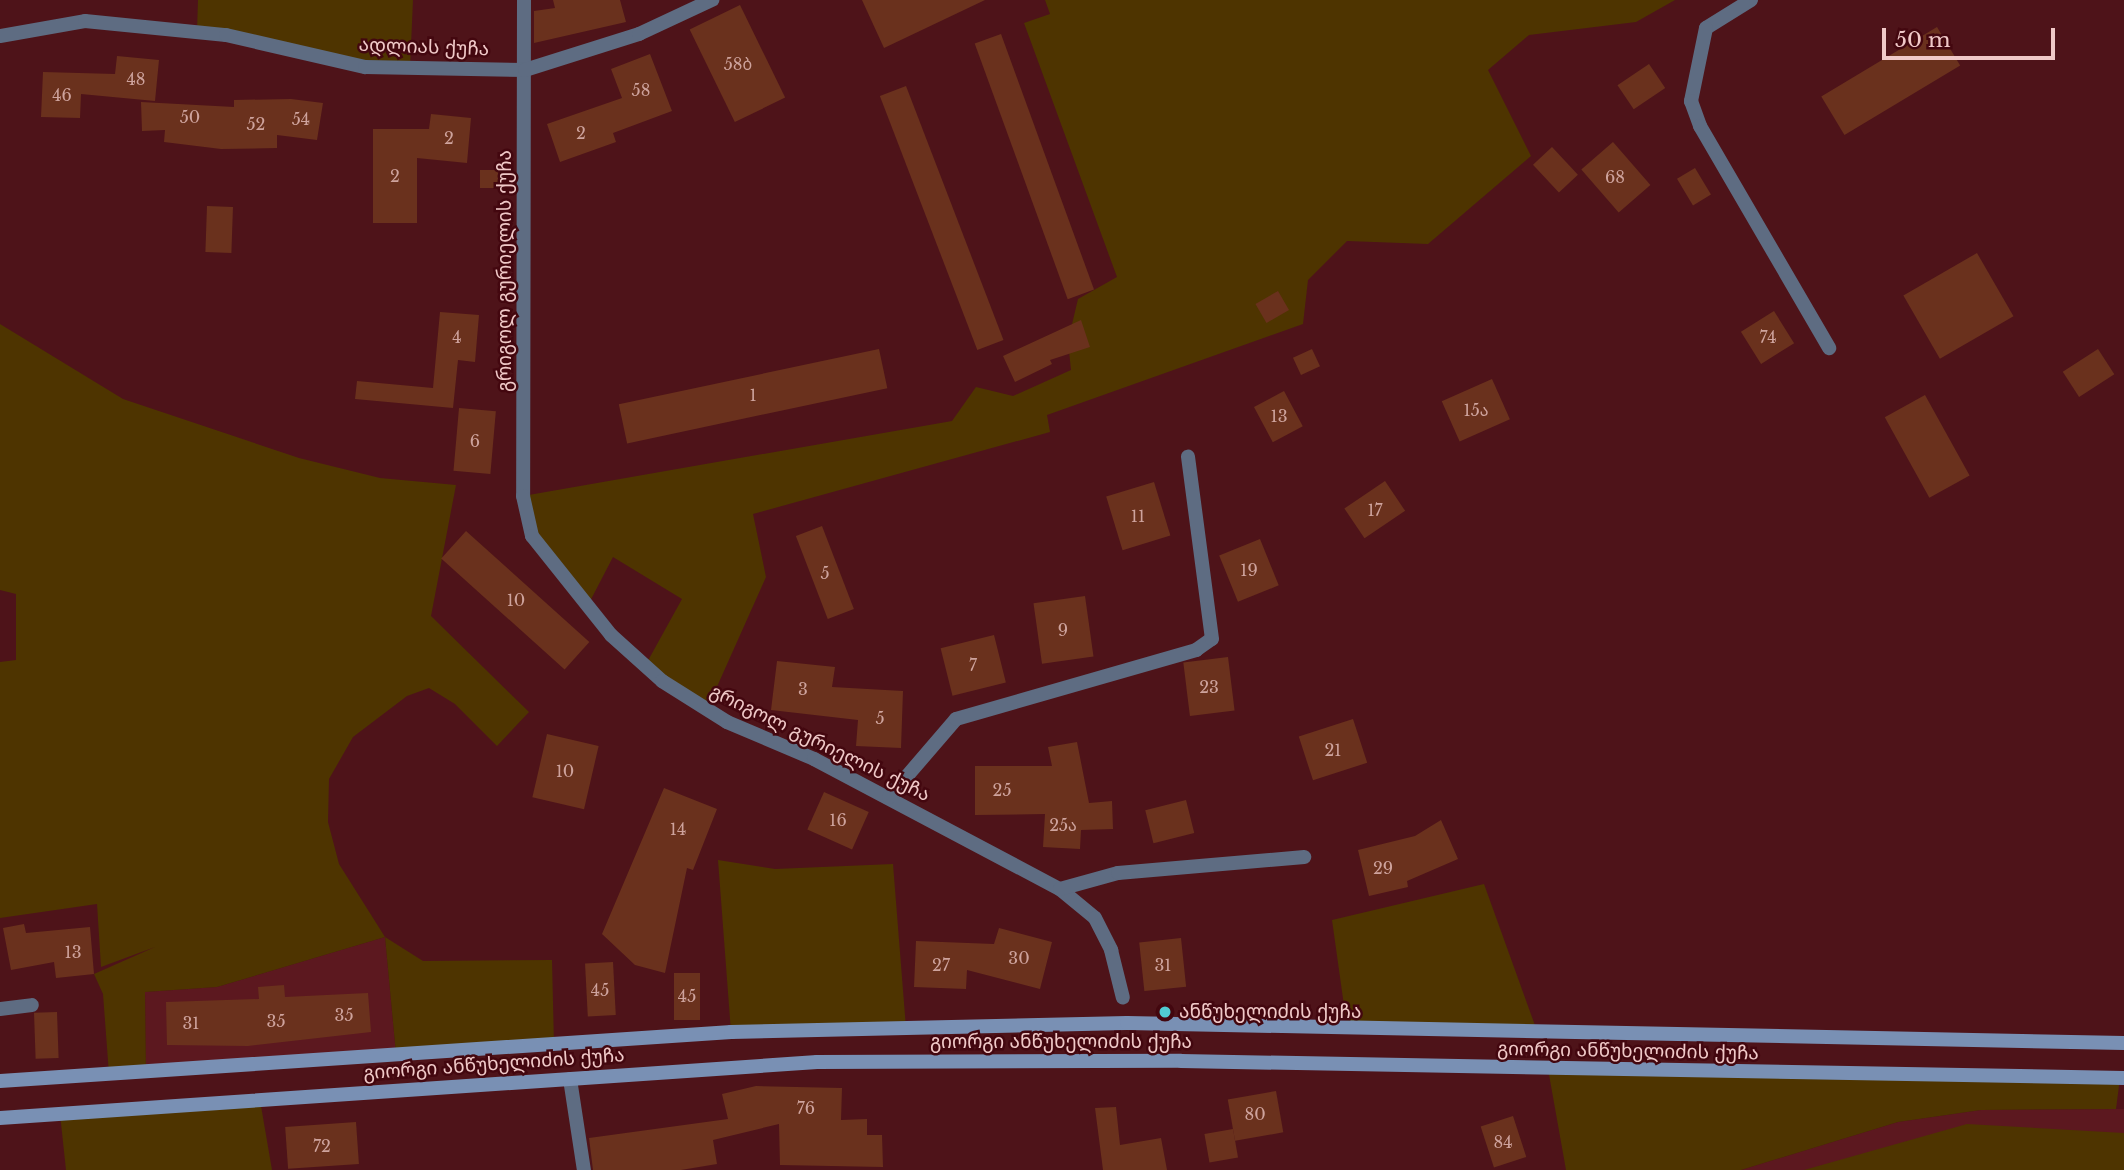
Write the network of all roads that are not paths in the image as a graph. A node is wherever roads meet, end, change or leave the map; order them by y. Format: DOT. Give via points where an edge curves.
graph roads {
  1 [pos="524,0"];
  2 [pos="712,0"];
  3 [pos="1751,0"];
  4 [pos="0,36"];
  5 [pos="525,70"];
  6 [pos="1829,348"];
  7 [pos="1188,457"];
  8 [pos="890,797"];
  9 [pos="1304,857"];
  10 [pos="1060,889"];
  11 [pos="1123,998"];
  12 [pos="32,1005"];
  13 [pos="0,1009"];
  14 [pos="2124,1043"];
  15 [pos="2124,1078"];
  16 [pos="570,1079"];
  17 [pos="0,1081"];
  18 [pos="0,1118"];
  19 [pos="584,1170"];
  1 -- 5 [label="street, გრიგოლ გურიელის ქუჩა"];
  2 -- 5 [label="street, ადლიას ქუჩა" via="639,34"];
  3 -- 6 [label="street" via="1706,28 1691,101 1700,126"];
  4 -- 5 [label="street, ადლიას ქუჩა" via="85,21 226,35 365,68"];
  5 -- 8 [label="street, გრიგოლ გურიელის ქუჩა" via="523,496 532,536 611,635 662,681 727,722"];
  7 -- 8 [label="street" via="1212,639 1196,650 956,719"];
  8 -- 10 [label="street, გრიგოლ გურიელის ქუჩა"];
  9 -- 10 [label="street" via="1118,873"];
  10 -- 11 [label="street, გრიგოლ გურიელის ქუჩა" via="1095,918 1111,950"];
  12 -- 13 [label="street"];
  14 -- 17 [label="main road, გიორგი ანწუხელიძის ქუჩა" via="1127,1023 731,1032"];
  15 -- 16 [label="main road, გიორგი ანწუხელიძის ქუჩა" via="1101,1060 817,1062"];
  16 -- 18 [label="main road, გიორგი ანწუხელიძის ქუჩა"];
  16 -- 19 [label="street"];
}
